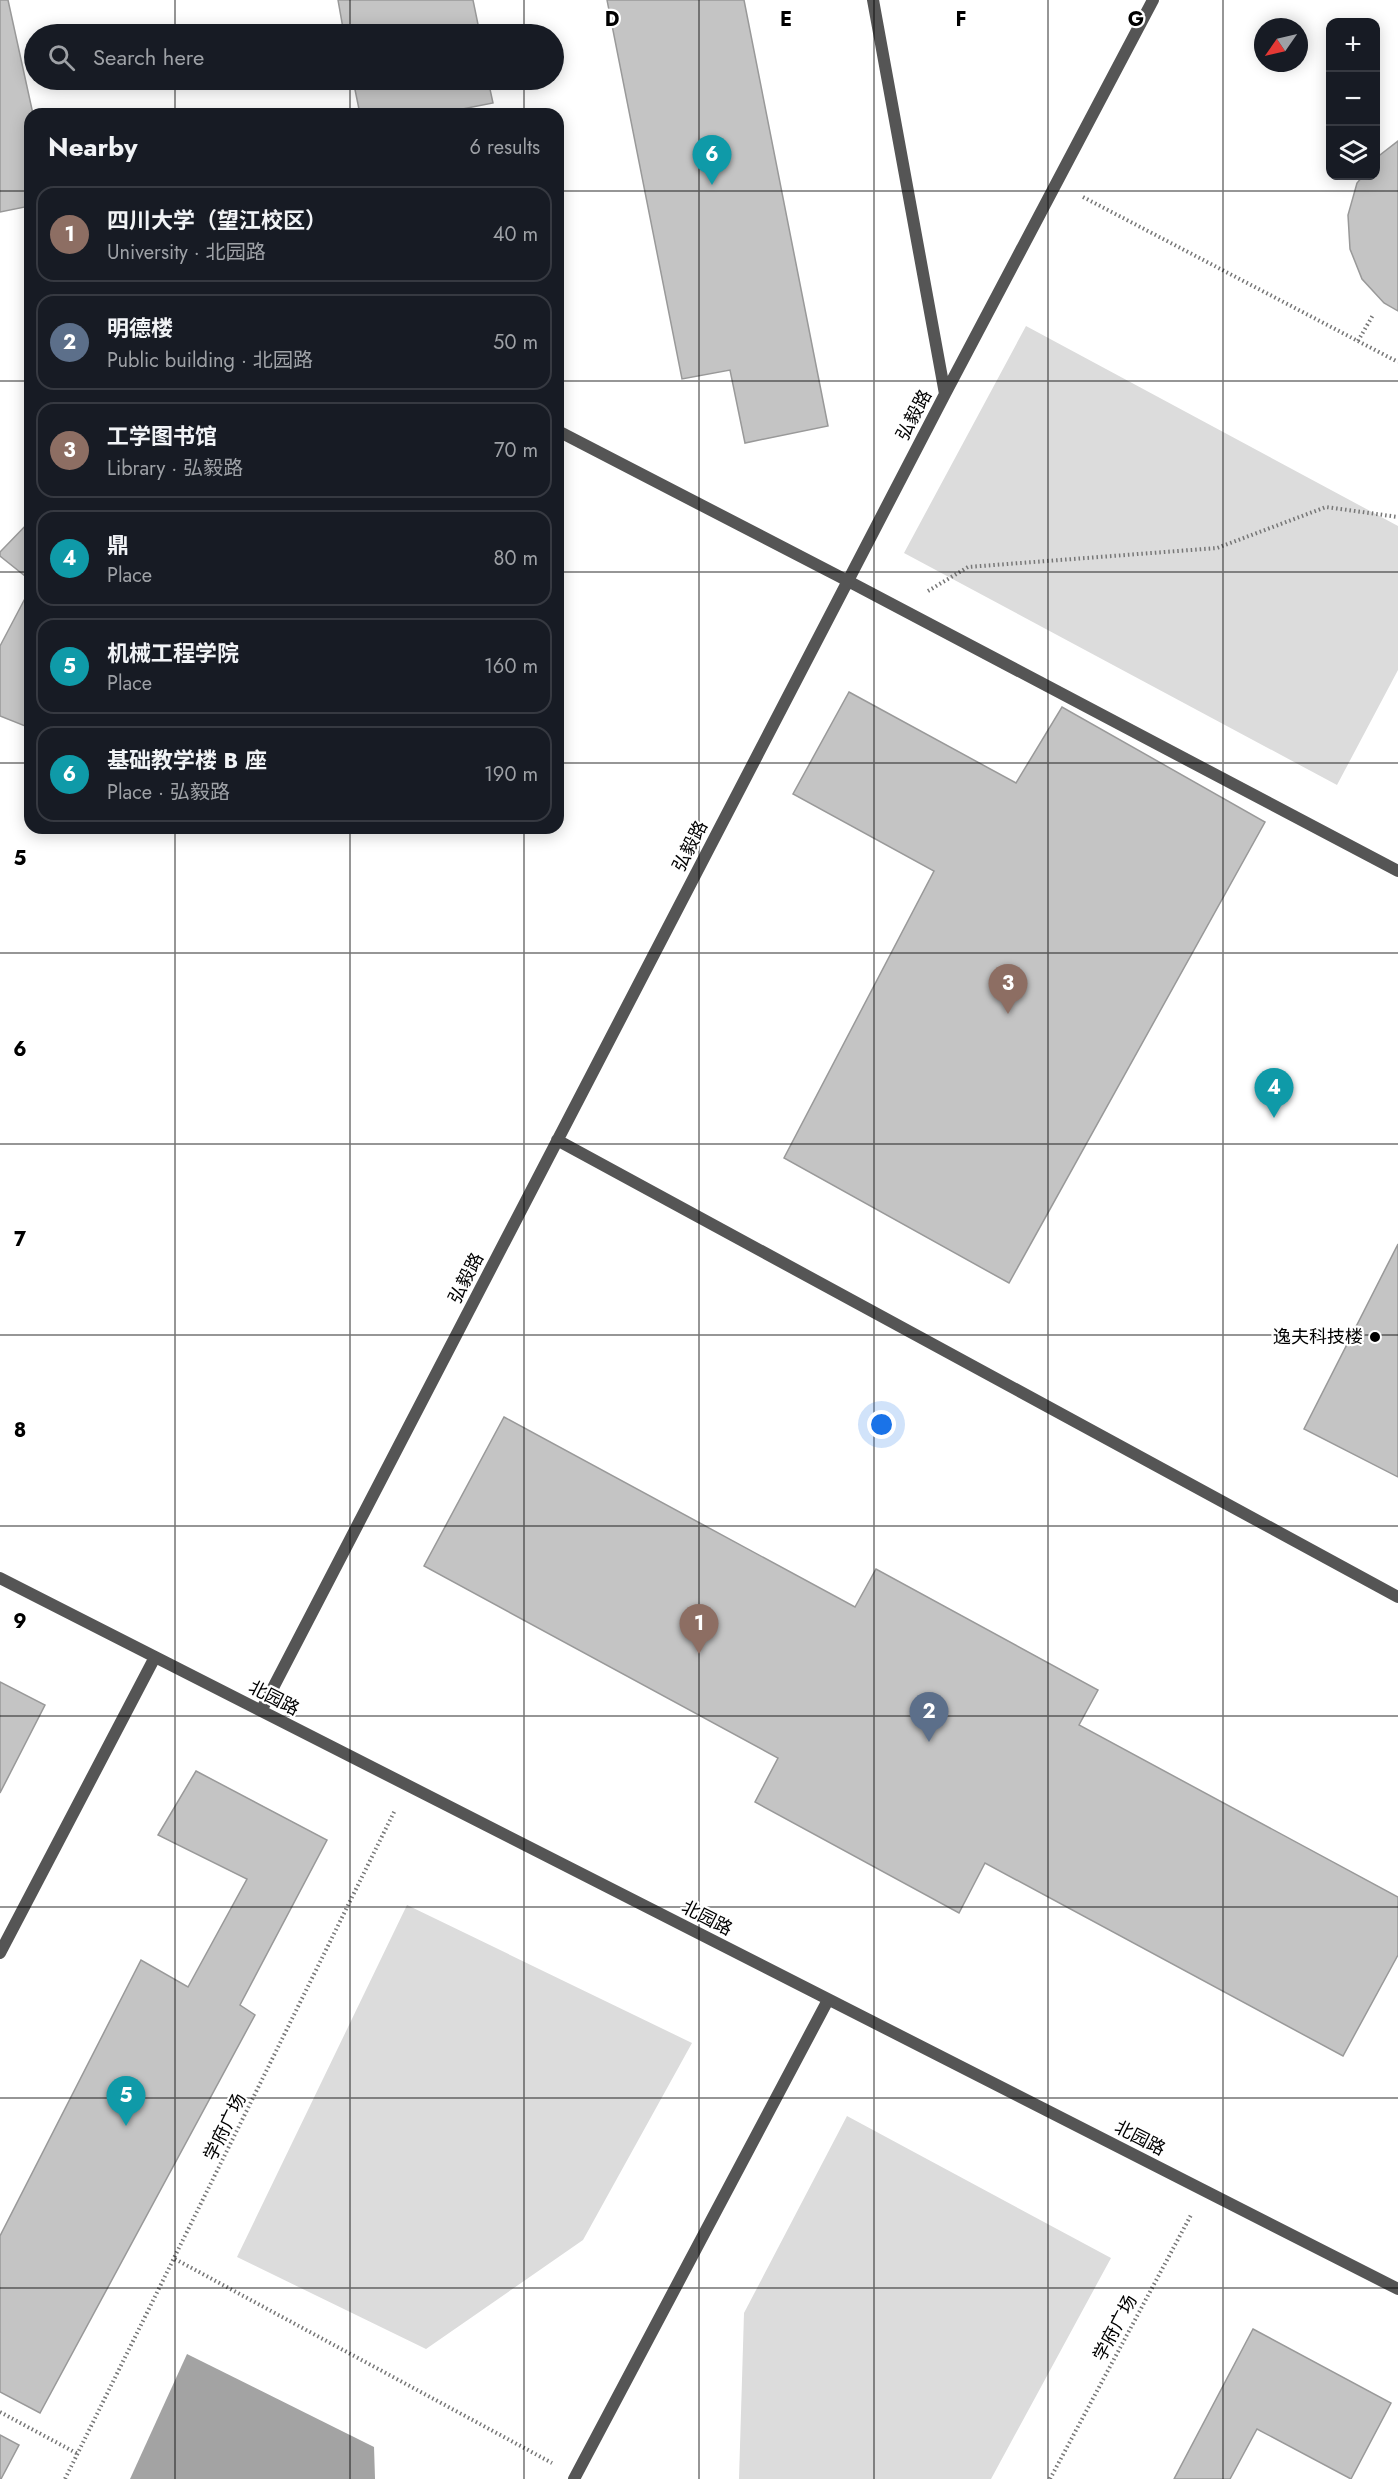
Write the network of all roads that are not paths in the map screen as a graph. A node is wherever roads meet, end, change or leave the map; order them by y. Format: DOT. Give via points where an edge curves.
graph roads {
  1 [pos="873,0"];
  2 [pos="1153,0"];
  3 [pos="945,394"];
  4 [pos="564,434"];
  5 [pos="848,581"];
  6 [pos="1398,871"];
  7 [pos="557,1140"];
  8 [pos="0,1578"];
  9 [pos="1398,1597"];
  10 [pos="155,1658"];
  11 [pos="261,1712"];
  12 [pos="0,1953"];
  13 [pos="828,2000"];
  14 [pos="1398,2289"];
  15 [pos="575,2477"];
  1 -- 3 [label="street"];
  2 -- 3 [label="street, 弘毅路"];
  3 -- 5 [label="street, 弘毅路"];
  4 -- 5 [label="street"];
  5 -- 6 [label="street"];
  5 -- 7 [label="street, 弘毅路"];
  7 -- 9 [label="street"];
  7 -- 11 [label="street, 弘毅路"];
  8 -- 10 [label="street, 北园路"];
  10 -- 11 [label="street, 北园路"];
  10 -- 12 [label="street"];
  11 -- 13 [label="street, 北园路"];
  13 -- 14 [label="street, 北园路"];
  13 -- 15 [label="street"];
}
